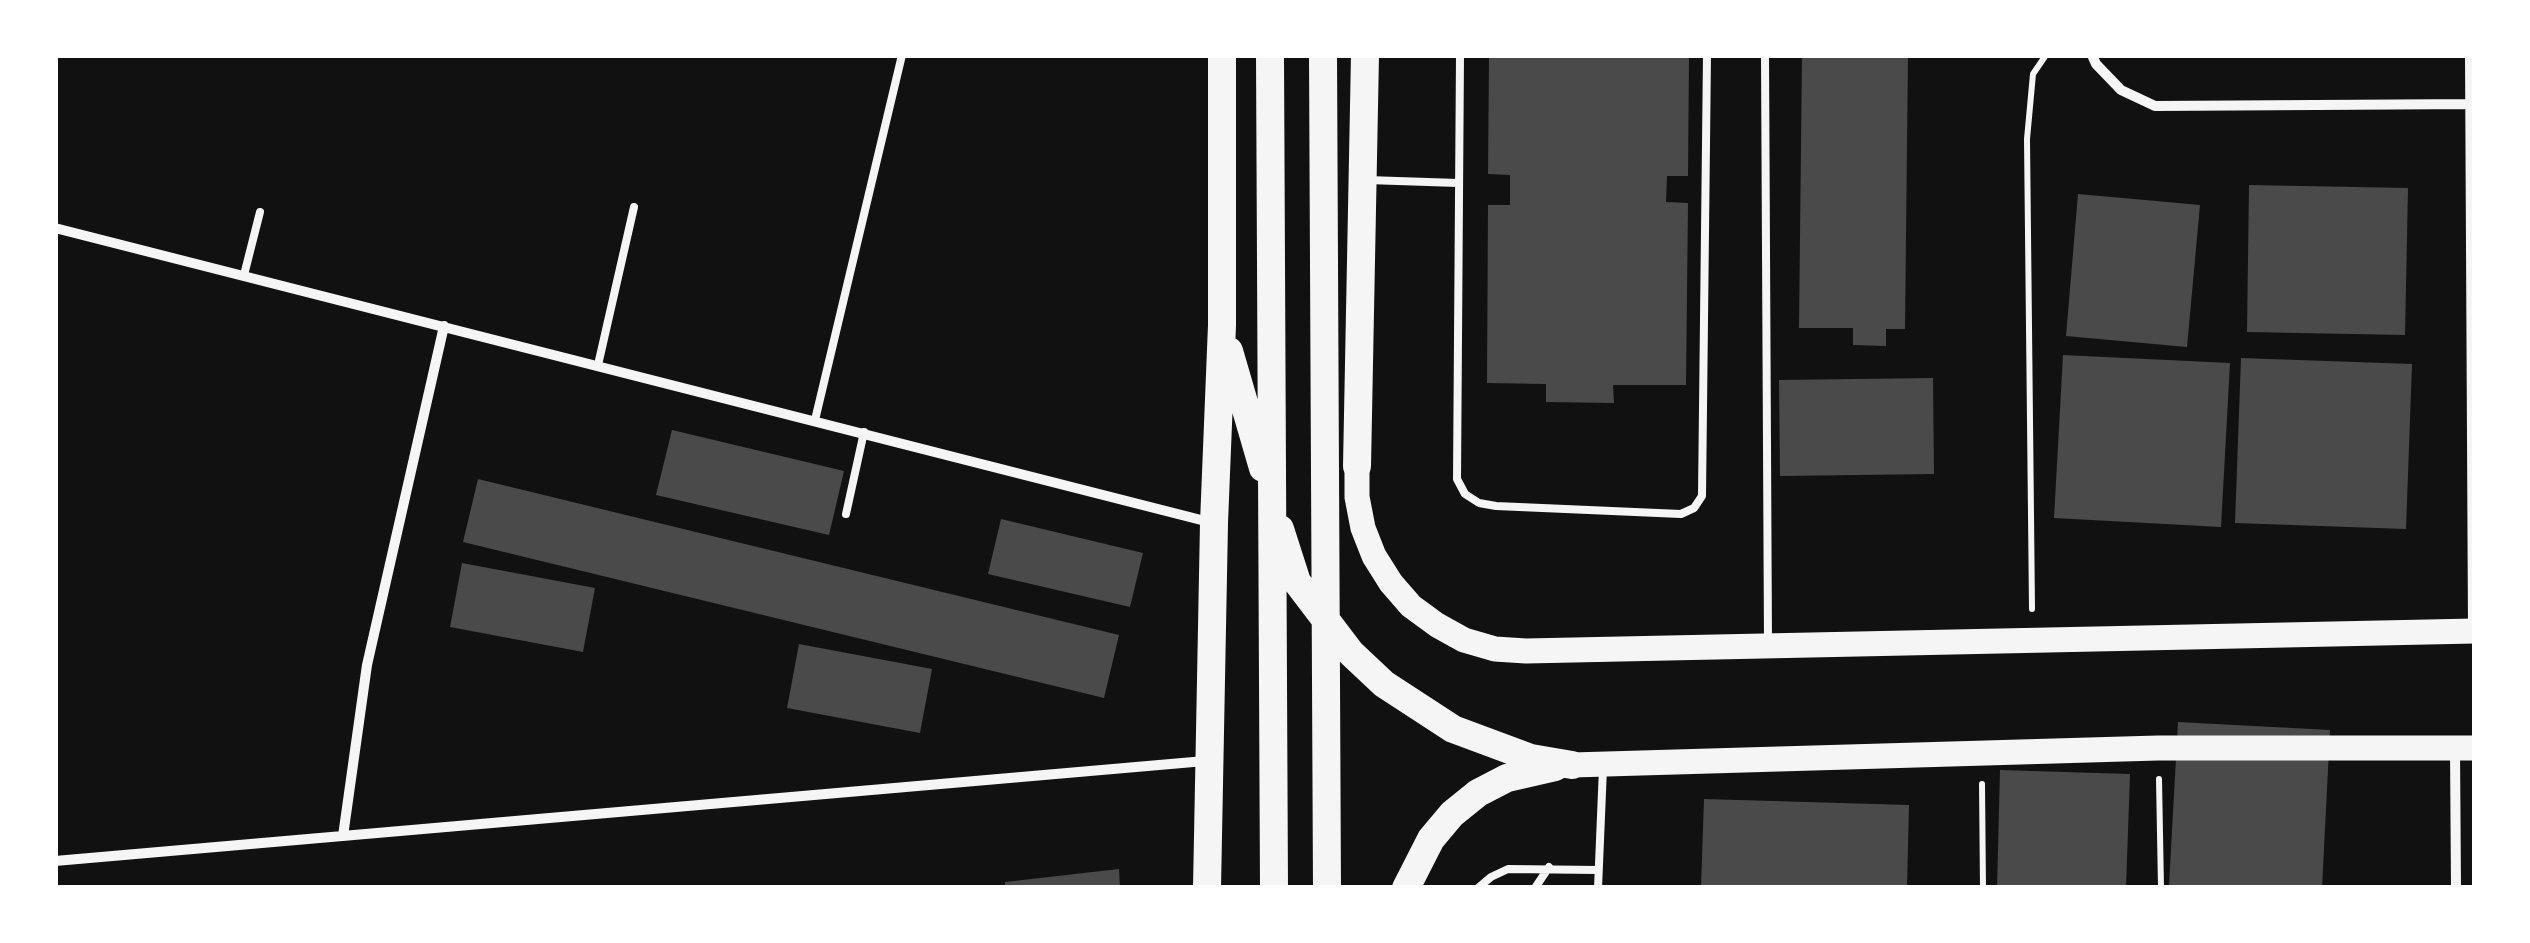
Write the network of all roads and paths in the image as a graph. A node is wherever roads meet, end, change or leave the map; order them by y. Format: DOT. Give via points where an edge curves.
graph roads {
  1 [pos="902,55"];
  2 [pos="1222,55"];
  3 [pos="1270,55"];
  4 [pos="1322,55"];
  5 [pos="1365,55"];
  6 [pos="1460,55"];
  7 [pos="1707,55"];
  8 [pos="1765,55"];
  9 [pos="2046,55"];
  10 [pos="2470,55"];
  11 [pos="2094,60"];
  12 [pos="2473,104"];
  13 [pos="1362,179"];
  14 [pos="1458,183"];
  15 [pos="634,207"];
  16 [pos="260,212"];
  17 [pos="55,228"];
  18 [pos="244,275"];
  19 [pos="1222,325"];
  20 [pos="444,326"];
  21 [pos="598,365"];
  22 [pos="816,420"];
  23 [pos="864,432"];
  24 [pos="1358,466"];
  25 [pos="846,514"];
  26 [pos="1214,523"];
  27 [pos="2474,632"];
  28 [pos="2033,640"];
  29 [pos="1768,646"];
  30 [pos="2158,748"];
  31 [pos="2465,748"];
  32 [pos="1982,754"];
  33 [pos="1209,761"];
  34 [pos="1603,764"];
  35 [pos="1572,765"];
  36 [pos="343,836"];
  37 [pos="55,861"];
  38 [pos="1549,868"];
  39 [pos="1598,870"];
  40 [pos="1207,888"];
  41 [pos="1274,888"];
  42 [pos="1327,888"];
  43 [pos="1406,888"];
  44 [pos="1478,888"];
  45 [pos="1535,888"];
  46 [pos="1598,888"];
  47 [pos="1983,888"];
  48 [pos="2161,888"];
  49 [pos="2456,888"];
  1 -- 22 [label="lane"];
  2 -- 19 [label="highway"];
  3 -- 41 [label="highway"];
  4 -- 42 [label="highway"];
  5 -- 13 [label="highway"];
  6 -- 14 [label="lane"];
  7 -- 14 [label="lane" via="1702,496 1694,508 1680,514 1496,506 1465,494 1455,462"];
  8 -- 29 [label="lane"];
  9 -- 28 [label="path" via="2033,74 2027,139"];
  10 -- 12 [label="street"];
  11 -- 12 [label="street" via="2120,90 2154,106"];
  12 -- 27 [label="street"];
  13 -- 14 [label="lane"];
  13 -- 24 [label="highway"];
  15 -- 21 [label="lane"];
  16 -- 18 [label="lane"];
  17 -- 18 [label="street"];
  18 -- 20 [label="street"];
  19 -- 26 [label="highway"];
  19 -- 35 [label="highway" via="1297,582 1322,619 1416,708 1491,746"];
  20 -- 21 [label="street"];
  20 -- 36 [label="street" via="367,665"];
  21 -- 22 [label="street"];
  22 -- 23 [label="street"];
  23 -- 25 [label="lane"];
  23 -- 26 [label="street"];
  24 -- 29 [label="main road" via="1363,528 1391,584 1436,626 1464,640 1526,651"];
  26 -- 33 [label="highway"];
  27 -- 28 [label="main road"];
  28 -- 29 [label="main road"];
  30 -- 31 [label="main road"];
  30 -- 32 [label="main road"];
  30 -- 48 [label="path"];
  31 -- 49 [label="street"];
  32 -- 34 [label="main road"];
  32 -- 47 [label="path"];
  33 -- 36 [label="street"];
  33 -- 40 [label="highway"];
  34 -- 35 [label="main road"];
  34 -- 39 [label="lane"];
  35 -- 43 [label="highway" via="1539,768 1478,793 1430,839"];
  36 -- 37 [label="street"];
  38 -- 39 [label="lane"];
  38 -- 44 [label="lane" via="1508,869"];
  38 -- 45 [label="lane"];
  39 -- 46 [label="lane"];
}
